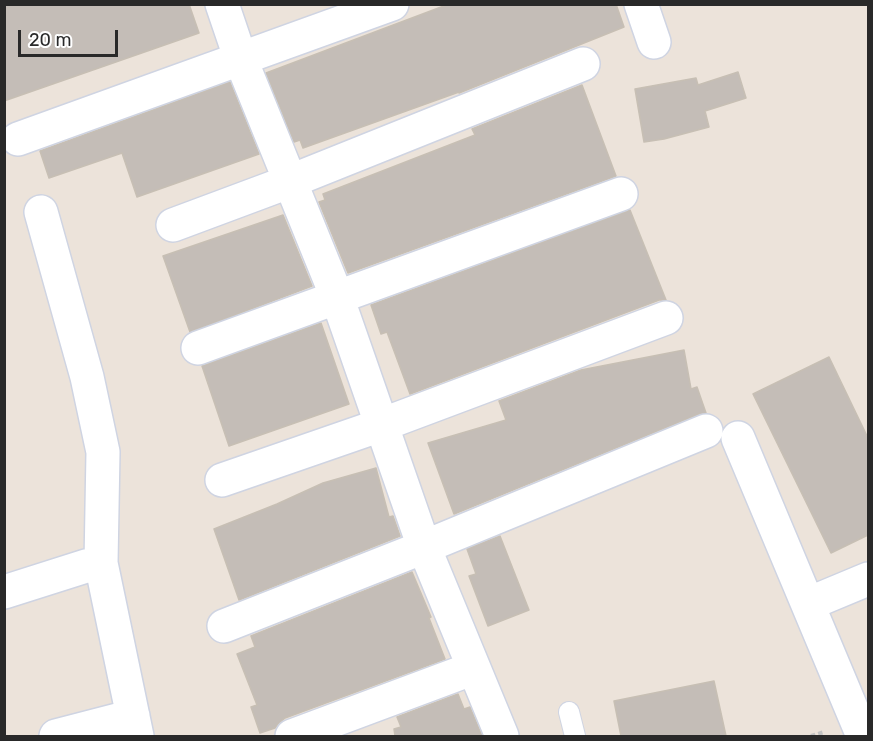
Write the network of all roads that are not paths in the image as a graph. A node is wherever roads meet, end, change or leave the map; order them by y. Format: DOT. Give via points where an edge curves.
graph roads {
  1 [pos="222,4"];
  2 [pos="392,4"];
  3 [pos="641,4"];
  4 [pos="654,42"];
  5 [pos="242,60"];
  6 [pos="583,64"];
  7 [pos="18,139"];
  8 [pos="291,181"];
  9 [pos="621,194"];
  10 [pos="41,212"];
  11 [pos="173,225"];
  12 [pos="337,297"];
  13 [pos="666,318"];
  14 [pos="198,348"];
  15 [pos="381,426"];
  16 [pos="706,431"];
  17 [pos="738,438"];
  18 [pos="222,480"];
  19 [pos="424,547"];
  20 [pos="101,563"];
  21 [pos="868,579"];
  22 [pos="4,592"];
  23 [pos="808,604"];
  24 [pos="224,626"];
  25 [pos="474,668"];
  26 [pos="569,712"];
  27 [pos="135,726"];
  28 [pos="56,736"];
  29 [pos="292,736"];
  30 [pos="502,736"];
  31 [pos="575,736"];
  32 [pos="863,736"];
  1 -- 5 [label="street"];
  2 -- 5 [label="street"];
  3 -- 4 [label="street"];
  5 -- 7 [label="street"];
  5 -- 8 [label="street"];
  6 -- 8 [label="street"];
  8 -- 11 [label="street"];
  8 -- 12 [label="street"];
  9 -- 12 [label="street"];
  10 -- 20 [label="street" via="87,377 103,452"];
  12 -- 14 [label="street"];
  12 -- 15 [label="street"];
  13 -- 15 [label="street"];
  15 -- 18 [label="street"];
  15 -- 19 [label="street"];
  16 -- 19 [label="street"];
  17 -- 23 [label="street"];
  19 -- 24 [label="street"];
  19 -- 25 [label="street"];
  20 -- 22 [label="street"];
  20 -- 27 [label="street"];
  21 -- 23 [label="street"];
  23 -- 32 [label="street"];
  25 -- 29 [label="street"];
  25 -- 30 [label="street"];
  26 -- 31 [label="lane"];
  27 -- 28 [label="street"];
}
